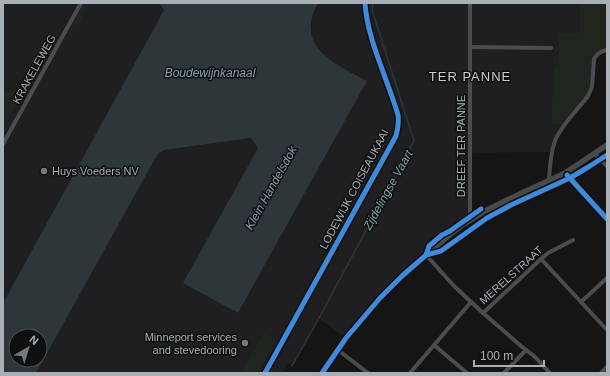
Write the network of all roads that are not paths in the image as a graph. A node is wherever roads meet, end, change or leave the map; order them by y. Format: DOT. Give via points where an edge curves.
graph roads {
  1 [pos="80,3"];
  2 [pos="365,3"];
  3 [pos="470,3"];
  4 [pos="470,47"];
  5 [pos="551,48"];
  6 [pos="607,50"];
  7 [pos="3,144"];
  8 [pos="607,145"];
  9 [pos="595,154"];
  10 [pos="607,166"];
  11 [pos="549,181"];
  12 [pos="470,220"];
  13 [pos="573,240"];
  14 [pos="426,255"];
  15 [pos="540,259"];
  16 [pos="607,278"];
  17 [pos="471,302"];
  18 [pos="581,302"];
  19 [pos="483,313"];
  20 [pos="607,330"];
  21 [pos="434,345"];
  22 [pos="338,350"];
  23 [pos="526,350"];
  24 [pos="607,367"];
  25 [pos="265,373"];
  26 [pos="322,373"];
  27 [pos="368,373"];
  28 [pos="410,373"];
  29 [pos="467,373"];
  30 [pos="504,373"];
  31 [pos="550,373"];
  32 [pos="601,373"];
  1 -- 7 [label="street, KRAKELEWEG"];
  2 -- 25 [label="street, LODEWIJK COISEAUKAAI" via="372,37 398,114 398,129"];
  3 -- 4 [label="street, DREEF TER PANNE"];
  4 -- 5 [label="street"];
  4 -- 12 [label="street, DREEF TER PANNE"];
  6 -- 11 [label="street" via="594,58 591,91 555,141 550,157"];
  8 -- 9 [label="street"];
  9 -- 10 [label="street"];
  9 -- 11 [label="street"];
  11 -- 12 [label="street"];
  12 -- 14 [label="street"];
  13 -- 15 [label="street, MERELSTRAAT"];
  14 -- 17 [label="street"];
  14 -- 22 [label="street" via="380,298"];
  15 -- 18 [label="street"];
  15 -- 19 [label="street, MERELSTRAAT"];
  16 -- 18 [label="street"];
  17 -- 19 [label="street"];
  17 -- 21 [label="street"];
  18 -- 20 [label="street"];
  19 -- 23 [label="street"];
  21 -- 28 [label="street"];
  21 -- 29 [label="street"];
  22 -- 26 [label="street"];
  22 -- 27 [label="street"];
  23 -- 30 [label="street"];
  23 -- 31 [label="street"];
  24 -- 32 [label="street"];
}
